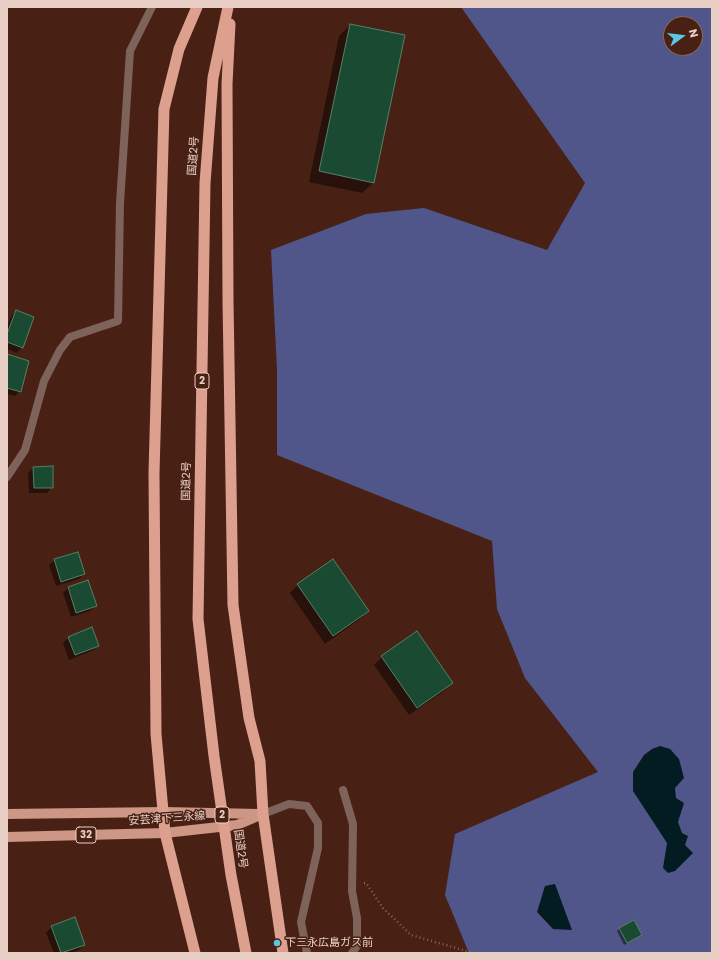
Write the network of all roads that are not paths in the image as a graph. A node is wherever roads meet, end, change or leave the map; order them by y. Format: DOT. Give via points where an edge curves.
graph roads {
  1 [pos="152,7"];
  2 [pos="197,7"];
  3 [pos="229,7"];
  4 [pos="7,477"];
  5 [pos="343,790"];
  6 [pos="164,812"];
  7 [pos="7,814"];
  8 [pos="263,814"];
  9 [pos="165,833"];
  10 [pos="7,837"];
  11 [pos="195,953"];
  12 [pos="246,953"];
  13 [pos="283,953"];
  14 [pos="307,953"];
  15 [pos="352,953"];
  1 -- 4 [label="street" via="130,51 120,203 118,321 70,337 60,350 44,381 25,450"];
  2 -- 6 [label="highway" via="179,49 164,110 154,473 156,734"];
  3 -- 8 [label="highway" via="228,300 233,605 250,718 260,761"];
  3 -- 12 [label="highway, 国道2号 / 2" via="213,78 205,190 198,619 230,875"];
  5 -- 15 [label="street" via="353,824 352,891 357,918 357,946"];
  6 -- 7 [label="main road, 安芸津下三永線 / 32"];
  6 -- 8 [label="main road, 安芸津下三永線 / 32"];
  6 -- 9 [label="highway"];
  8 -- 9 [label="main road, 安芸津下三永線 / 32" via="237,825"];
  8 -- 13 [label="highway"];
  8 -- 14 [label="street" via="289,804 307,806 318,823 318,848 301,922"];
  9 -- 10 [label="main road, 安芸津下三永線 / 32"];
  9 -- 11 [label="highway"];
}
